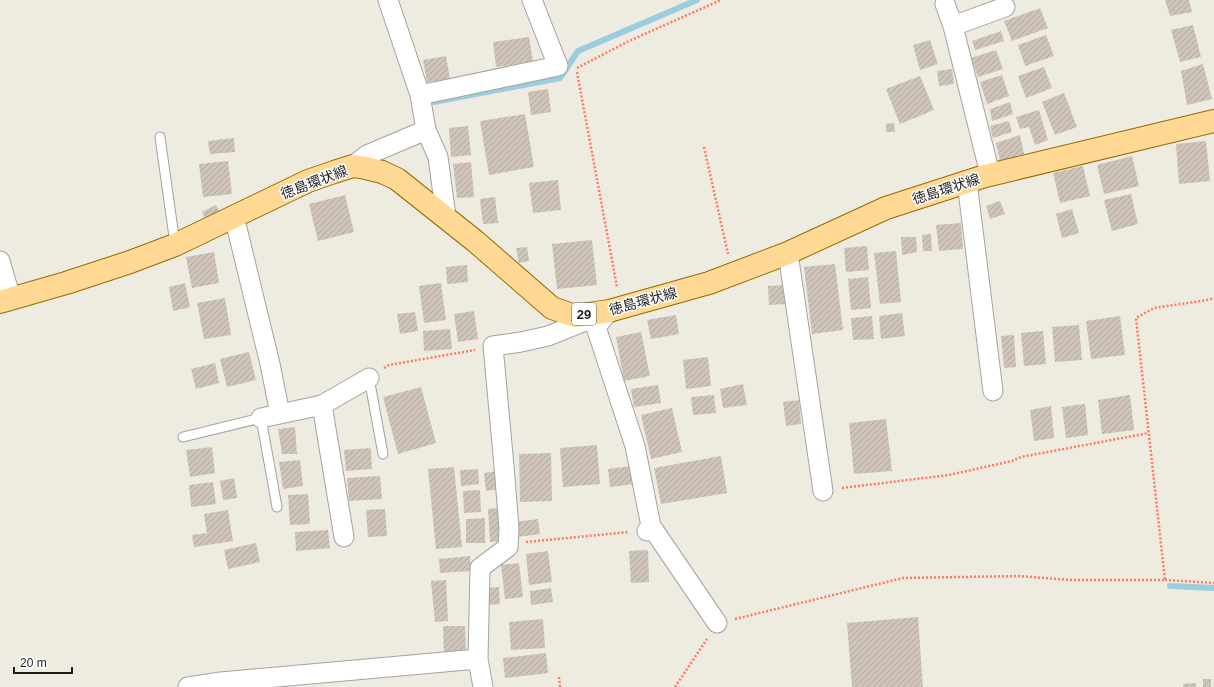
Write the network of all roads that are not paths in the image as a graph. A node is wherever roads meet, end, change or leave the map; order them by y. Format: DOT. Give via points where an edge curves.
graph roads {
  1 [pos="388,0"];
  2 [pos="532,0"];
  3 [pos="945,4"];
  4 [pos="1005,7"];
  5 [pos="953,26"];
  6 [pos="420,95"];
  7 [pos="1214,121"];
  8 [pos="426,130"];
  9 [pos="160,137"];
  10 [pos="353,166"];
  11 [pos="990,174"];
  12 [pos="967,182"];
  13 [pos="234,216"];
  14 [pos="446,218"];
  15 [pos="175,245"];
  16 [pos="788,253"];
  17 [pos="0,261"];
  18 [pos="5,300"];
  19 [pos="615,309"];
  20 [pos="369,378"];
  21 [pos="993,390"];
  22 [pos="322,405"];
  23 [pos="280,414"];
  24 [pos="261,418"];
  25 [pos="183,437"];
  26 [pos="383,454"];
  27 [pos="823,491"];
  28 [pos="277,507"];
  29 [pos="344,537"];
  30 [pos="717,623"];
  31 [pos="478,659"];
  32 [pos="188,687"];
  33 [pos="483,687"];
  1 -- 6 [label="street"];
  2 -- 6 [label="street" via="558,66"];
  3 -- 5 [label="street"];
  4 -- 5 [label="street"];
  5 -- 11 [label="street"];
  6 -- 8 [label="street"];
  7 -- 11 [label="main road, 徳島環状線 / 29"];
  8 -- 10 [label="street" via="367,155"];
  8 -- 14 [label="street" via="438,157"];
  9 -- 15 [label="lane"];
  10 -- 13 [label="main road, 徳島環状線 / 29" via="308,181"];
  10 -- 14 [label="main road, 徳島環状線 / 29" via="382,172 397,179"];
  11 -- 12 [label="main road, 徳島環状線 / 29"];
  12 -- 16 [label="main road, 徳島環状線 / 29" via="886,208"];
  12 -- 21 [label="street"];
  13 -- 15 [label="main road, 徳島環状線 / 29"];
  13 -- 23 [label="street"];
  14 -- 19 [label="main road, 徳島環状線 / 29" via="552,308 575,316"];
  15 -- 18 [label="main road, 徳島環状線 / 29" via="66,284"];
  16 -- 19 [label="main road, 徳島環状線 / 29" via="709,283"];
  16 -- 27 [label="street"];
  17 -- 18 [label="street"];
  19 -- 30 [label="street" via="596,327 635,446 649,528"];
  19 -- 31 [label="street" via="548,336 493,346 510,546 480,568"];
  20 -- 22 [label="street"];
  20 -- 26 [label="lane"];
  22 -- 23 [label="street"];
  22 -- 29 [label="street"];
  23 -- 24 [label="street"];
  24 -- 25 [label="lane"];
  24 -- 28 [label="lane"];
  31 -- 32 [label="street"];
  31 -- 33 [label="street"];
}
